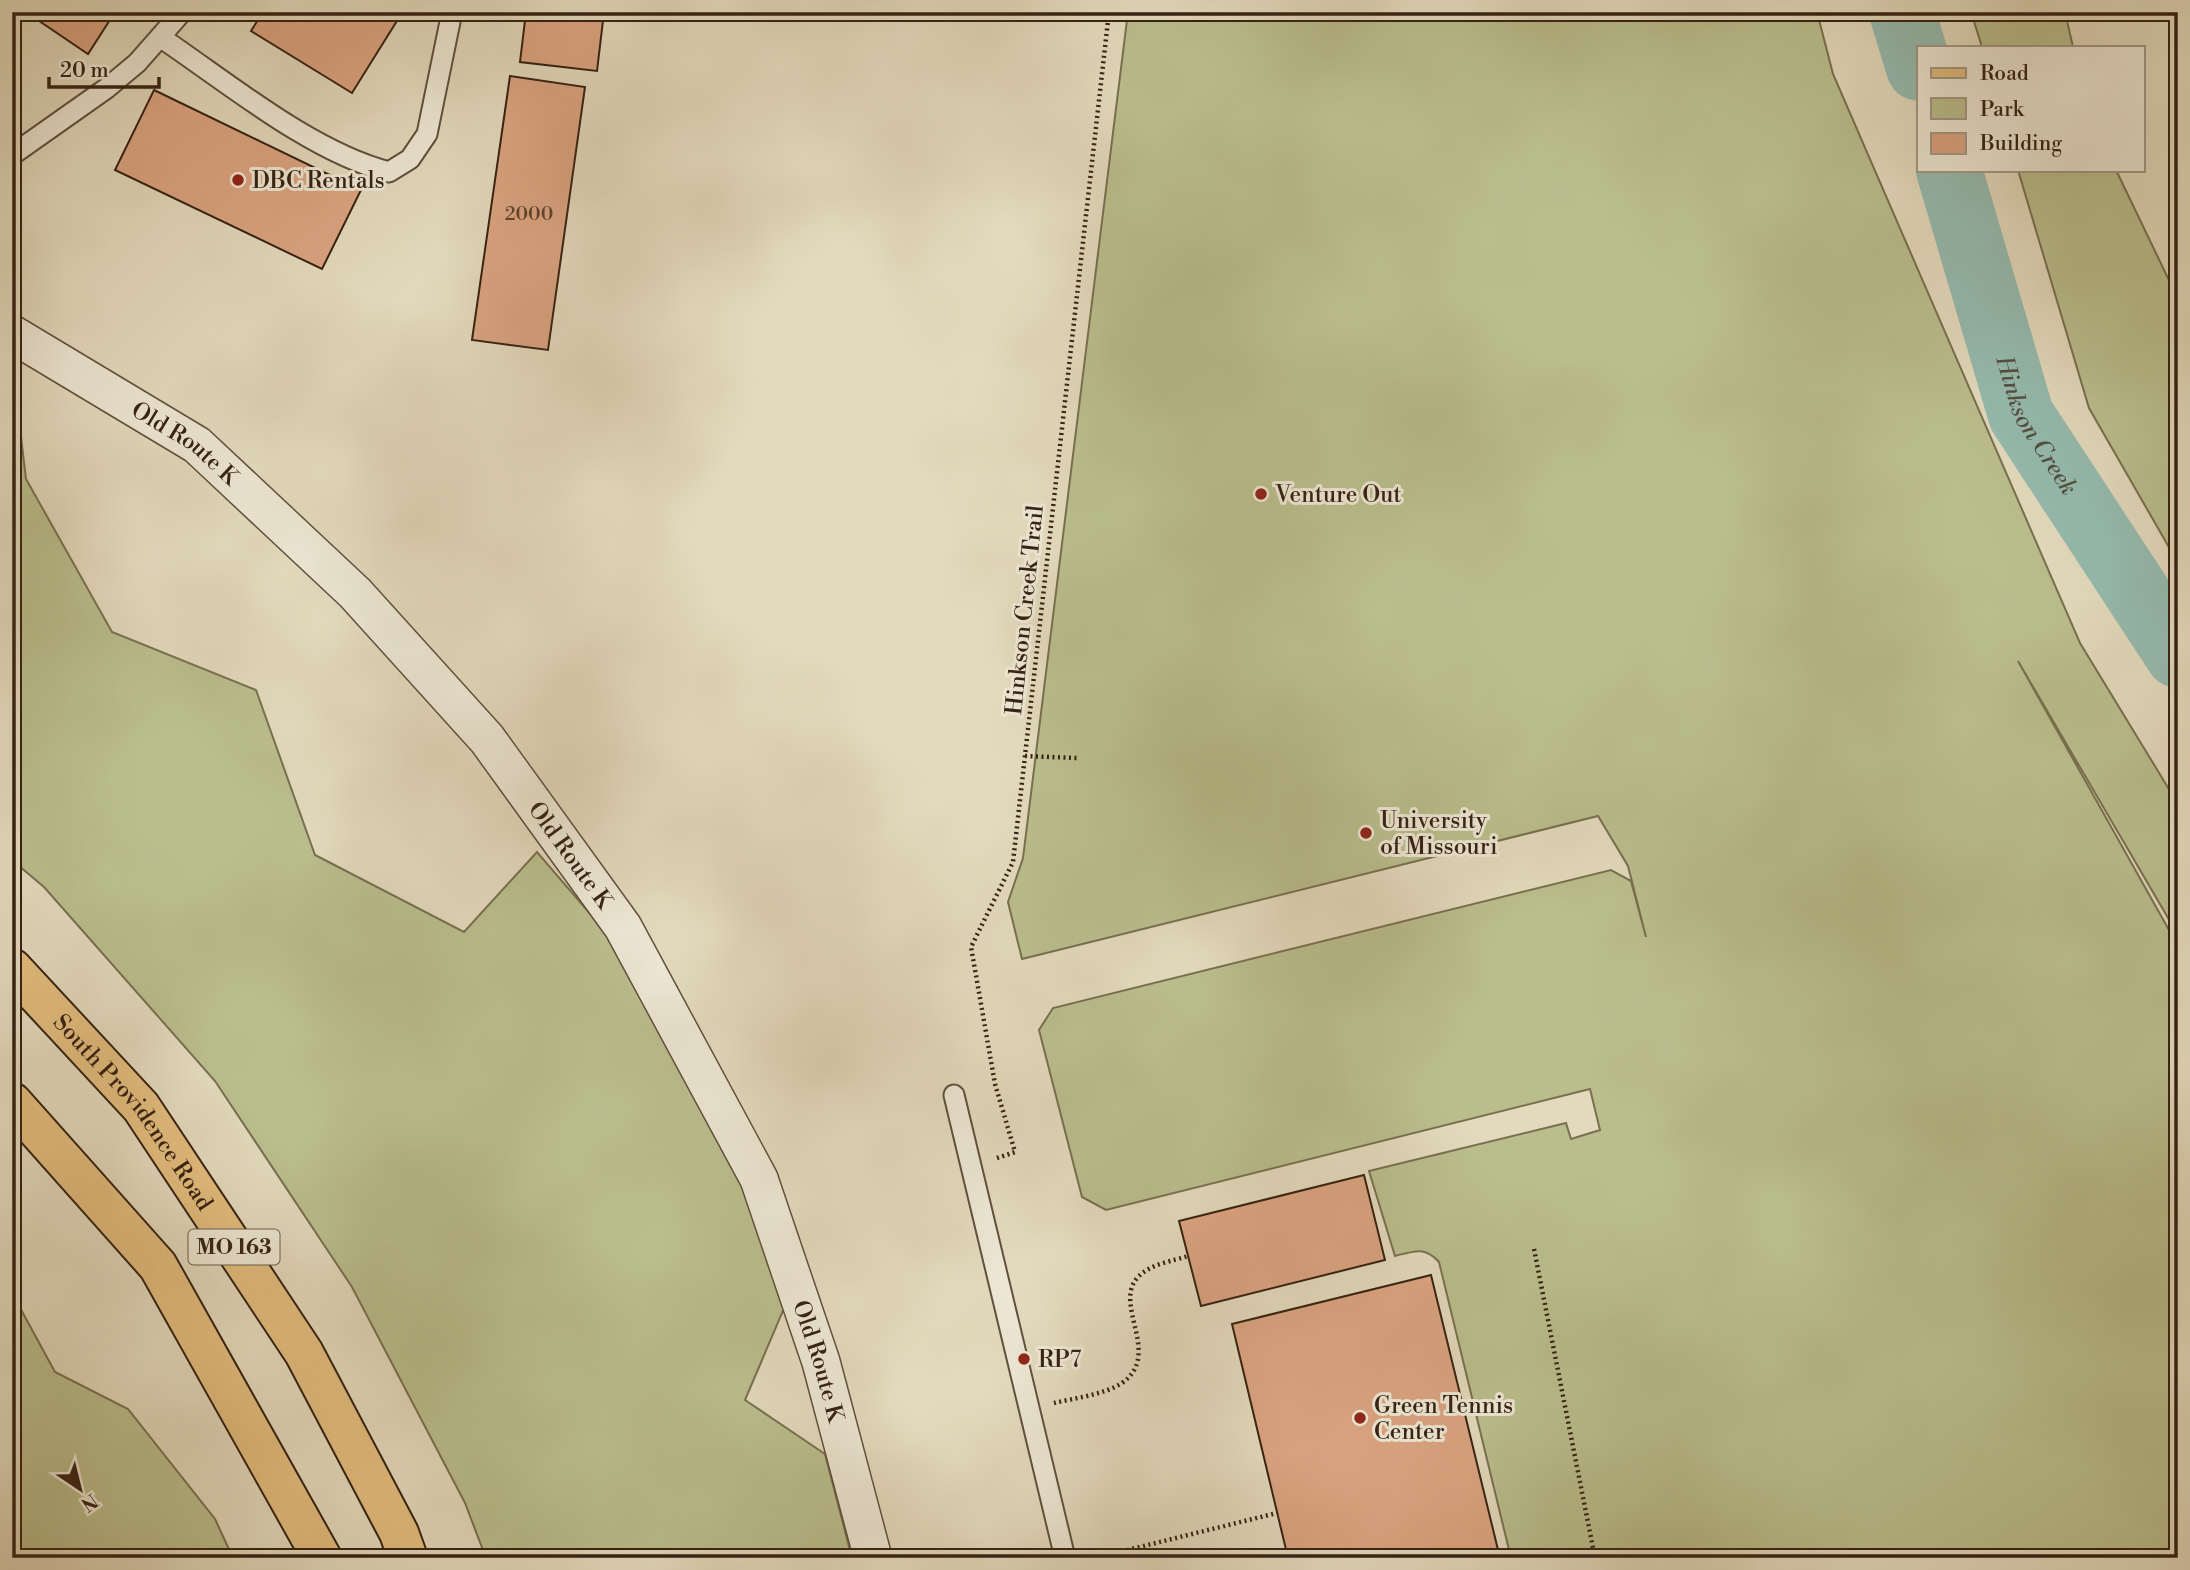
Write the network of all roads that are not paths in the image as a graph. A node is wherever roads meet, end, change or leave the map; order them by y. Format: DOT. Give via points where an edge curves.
graph roads {
  1 [pos="182,12"];
  2 [pos="452,12"];
  3 [pos="160,37"];
  4 [pos="12,155"];
  5 [pos="12,334"];
  6 [pos="12,968"];
  7 [pos="954,1095"];
  8 [pos="12,1102"];
  9 [pos="322,1558"];
  10 [pos="408,1558"];
  11 [pos="873,1558"];
  12 [pos="1065,1558"];
  1 -- 3 [label="lane"];
  2 -- 3 [label="lane" via="427,134 410,159 389,172 360,164 298,130"];
  3 -- 4 [label="lane" via="107,88"];
  5 -- 11 [label="street, Old Route K" via="197,445 355,593 487,739 623,927 759,1179 821,1362"];
  6 -- 10 [label="main road, South Providence Road / MO 163" via="141,1107 304,1353"];
  7 -- 12 [label="lane"];
  8 -- 9 [label="main road, MO 163" via="158,1266"];
}
